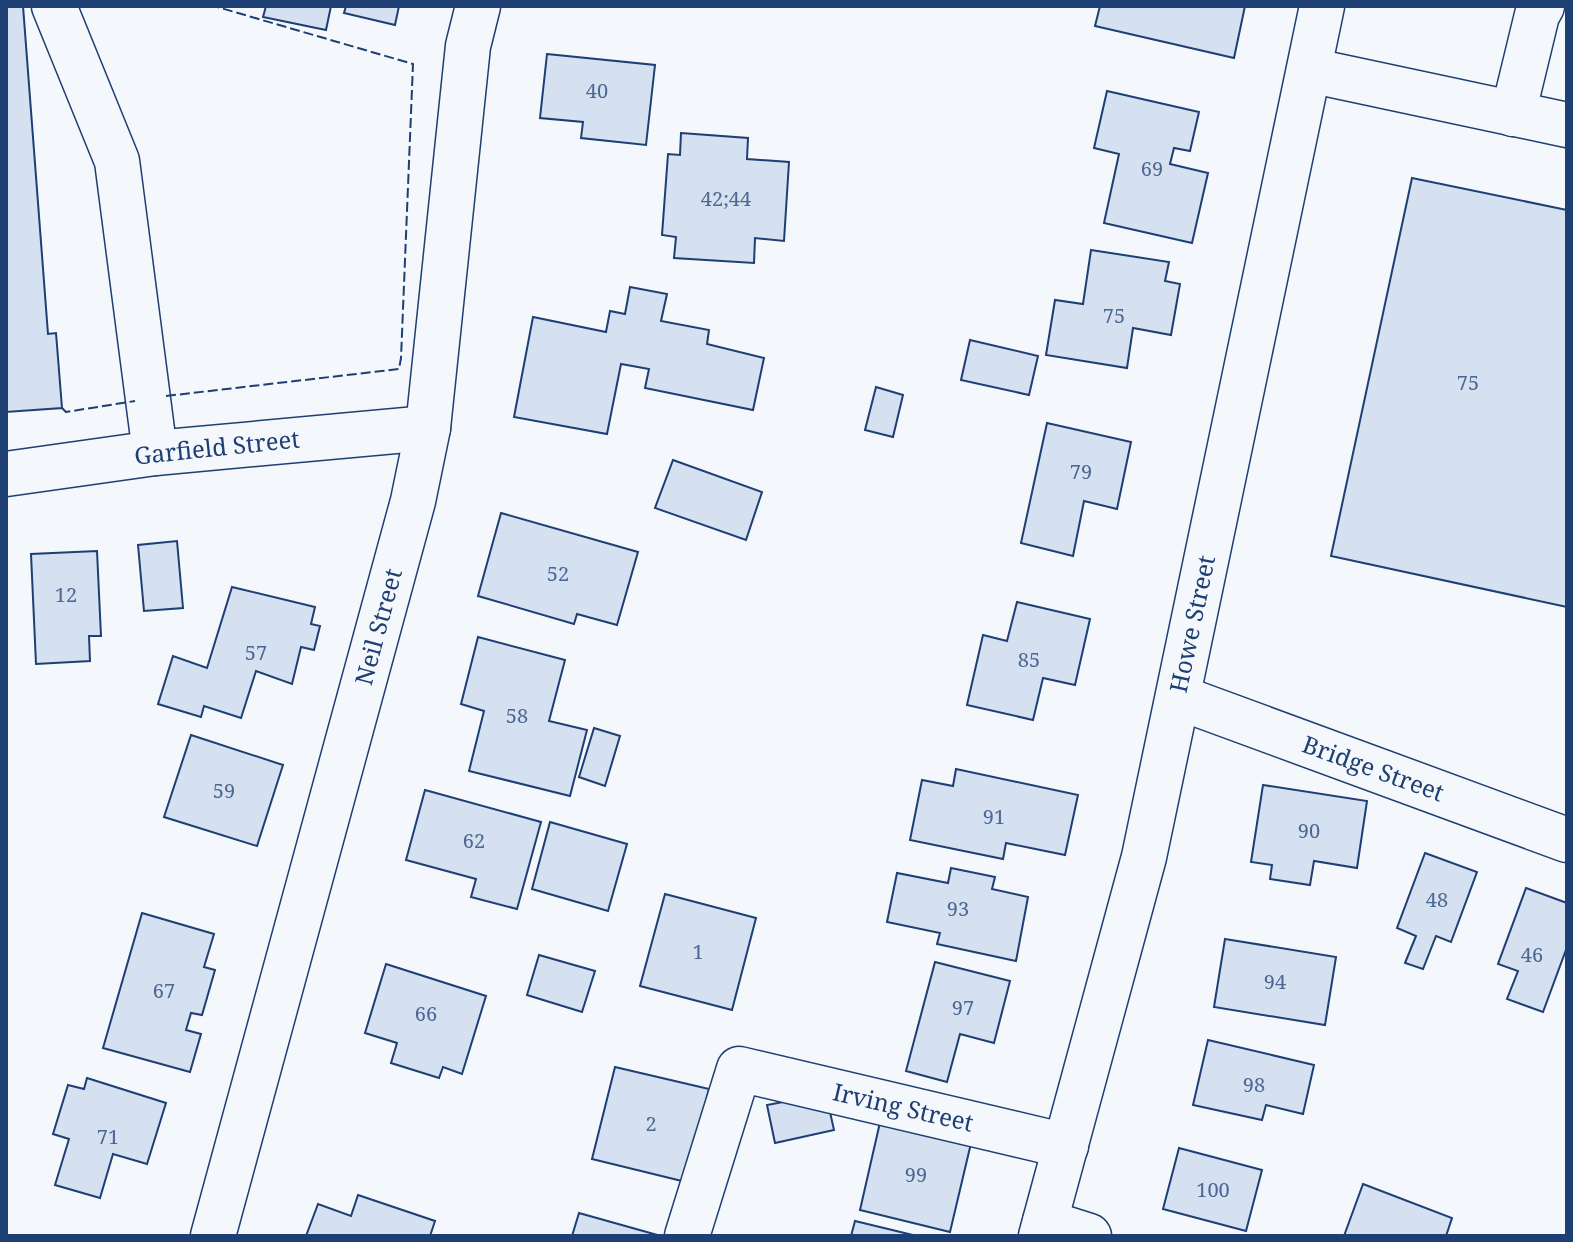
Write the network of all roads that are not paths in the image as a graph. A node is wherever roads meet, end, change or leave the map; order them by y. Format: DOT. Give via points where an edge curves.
graph roads {
  1 [pos="54,6"];
  2 [pos="478,6"];
  3 [pos="1322,6"];
  4 [pos="1542,6"];
  5 [pos="1309,70"];
  6 [pos="1513,114"];
  7 [pos="1567,125"];
  8 [pos="428,428"];
  9 [pos="155,453"];
  10 [pos="6,474"];
  11 [pos="1178,697"];
  12 [pos="1567,840"];
  13 [pos="1066,1146"];
  14 [pos="1043,1229"];
  15 [pos="213,1236"];
  16 [pos="687,1236"];
  17 [pos="1089,1236"];
  1 -- 9 [label="street" via="117,161"];
  2 -- 8 [label="street, Neil Street" via="468,46"];
  3 -- 5 [label="street, Howe Street"];
  4 -- 6 [label="street"];
  5 -- 6 [label="street"];
  5 -- 11 [label="street, Howe Street"];
  6 -- 7 [label="street"];
  8 -- 9 [label="street, Garfield Street"];
  8 -- 15 [label="street, Neil Street" via="413,501"];
  9 -- 10 [label="street, Garfield Street"];
  11 -- 12 [label="street, Bridge Street"];
  11 -- 13 [label="street, Howe Street" via="1144,857"];
  13 -- 14 [label="street, Howe Street"];
  13 -- 16 [label="street, Irving Street" via="739,1069"];
  14 -- 17 [label="street"];
}
